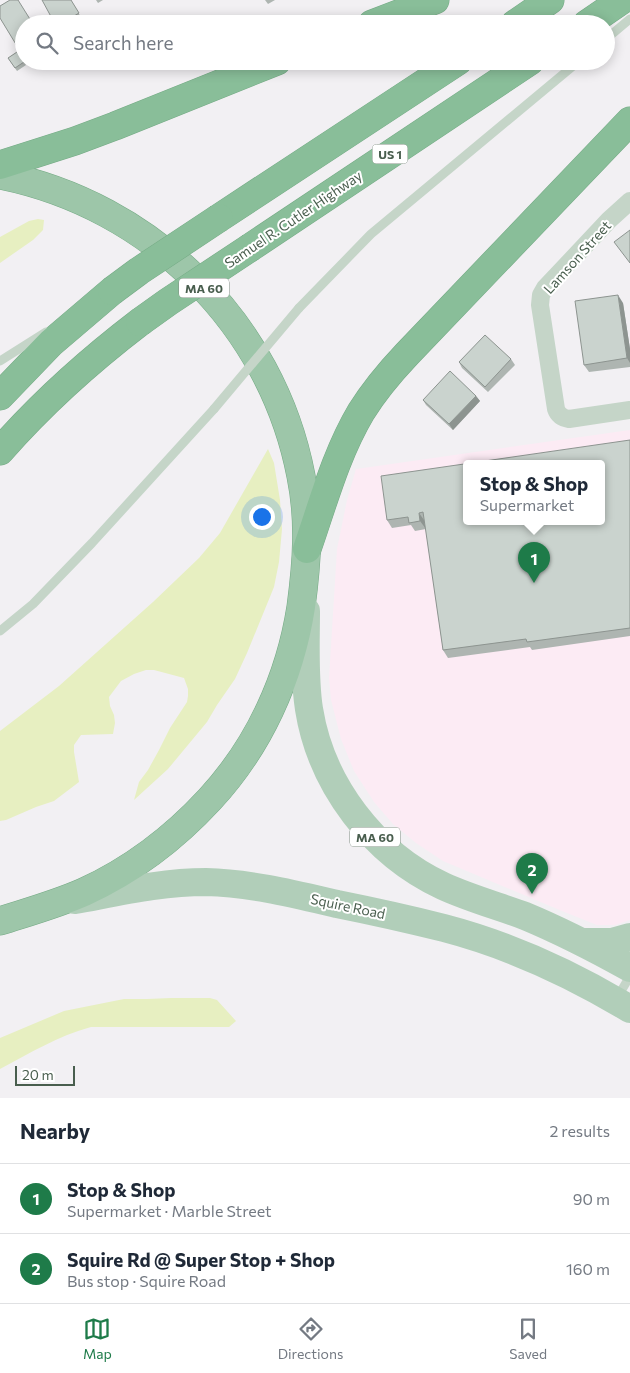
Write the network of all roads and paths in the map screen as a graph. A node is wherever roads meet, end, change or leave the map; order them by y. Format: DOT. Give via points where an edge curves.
graph roads {
  1 [pos="435,0"];
  2 [pos="550,0"];
  3 [pos="622,0"];
  4 [pos="396,15"];
  5 [pos="528,15"];
  6 [pos="600,15"];
  7 [pos="630,19"];
  8 [pos="615,32"];
  9 [pos="255,70"];
  10 [pos="444,70"];
  11 [pos="516,70"];
  12 [pos="568,70"];
  13 [pos="630,121"];
  14 [pos="0,166"];
  15 [pos="0,175"];
  16 [pos="630,201"];
  17 [pos="112,291"];
  18 [pos="0,361"];
  19 [pos="0,396"];
  20 [pos="630,410"];
  21 [pos="0,451"];
  22 [pos="307,558"];
  23 [pos="0,631"];
  24 [pos="49,905"];
  25 [pos="0,921"];
  26 [pos="630,937"];
  27 [pos="583,942"];
  28 [pos="630,968"];
  29 [pos="630,976"];
  30 [pos="623,1005"];
  1 -- 4 [label="highway"];
  2 -- 5 [label="highway"];
  3 -- 6 [label="highway"];
  7 -- 8 [label="lane"];
  9 -- 14 [label="highway" via="116,126"];
  10 -- 17 [label="highway, bridge"];
  11 -- 21 [label="highway, Samuel R. Cutler Highway / US 1, bridge" via="140,322 81,369"];
  12 -- 23 [label="lane, bridge" via="371,234 299,308 214,409 92,543 33,604"];
  13 -- 22 [label="highway" via="382,382 345,443"];
  15 -- 22 [label="highway, MA 60" via="67,194 124,223 176,260 226,312 260,362 287,423 302,480"];
  16 -- 20 [label="street, Lamson Street" via="545,288 540,308 556,409 561,416 569,419"];
  17 -- 18 [label="lane"];
  17 -- 19 [label="highway" via="52,343"];
  22 -- 24 [label="highway" via="297,626 281,684 257,734 223,783 187,822 143,858 94,887"];
  22 -- 27 [label="main road, MA 60" via="306,680 312,723 324,764 355,814 388,850 416,872 459,893"];
  24 -- 25 [label="highway"];
  24 -- 30 [label="main road, Squire Road" via="163,884 208,882 254,887 394,916 477,938 540,962"];
  26 -- 27 [label="main road" via="612,942"];
  27 -- 28 [label="main road, MA 60"];
  29 -- 30 [label="lane"];
}
